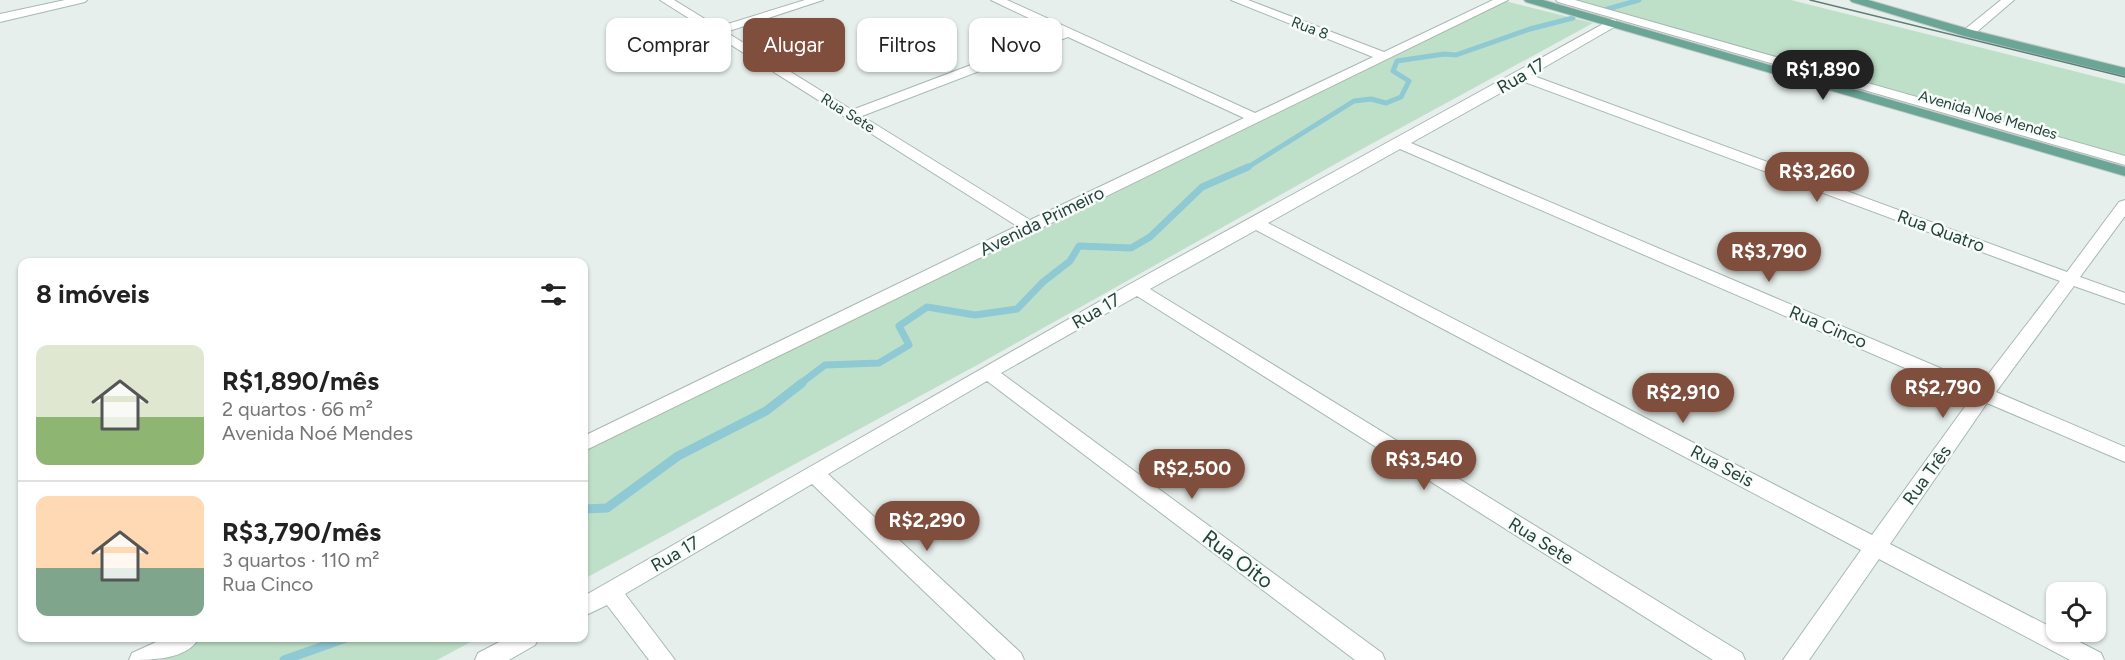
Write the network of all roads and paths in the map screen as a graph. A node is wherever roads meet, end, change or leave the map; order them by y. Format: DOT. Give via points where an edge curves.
graph roads {
  1 [pos="81,0"];
  2 [pos="666,0"];
  3 [pos="817,0"];
  4 [pos="997,0"];
  5 [pos="1237,0"];
  6 [pos="1502,0"];
  7 [pos="1530,0"];
  8 [pos="1562,0"];
  9 [pos="1856,0"];
  10 [pos="2008,0"];
  11 [pos="0,18"];
  12 [pos="696,18"];
  13 [pos="1612,23"];
  14 [pos="731,27"];
  15 [pos="1069,32"];
  16 [pos="1968,33"];
  17 [pos="731,40"];
  18 [pos="1383,56"];
  19 [pos="2125,72"];
  20 [pos="1521,76"];
  21 [pos="850,115"];
  22 [pos="1256,118"];
  23 [pos="1399,143"];
  24 [pos="2125,161"];
  25 [pos="2125,172"];
  26 [pos="2125,205"];
  27 [pos="1257,223"];
  28 [pos="1029,226"];
  29 [pos="2071,279"];
  30 [pos="1136,288"];
  31 [pos="2125,299"];
  32 [pos="988,372"];
  33 [pos="1984,394"];
  34 [pos="588,442"];
  35 [pos="2125,455"];
  36 [pos="814,473"];
  37 [pos="1876,546"];
  38 [pos="610,592"];
  39 [pos="588,605"];
  40 [pos="179,642"];
  41 [pos="520,642"];
  42 [pos="141,660"];
  43 [pos="487,660"];
  44 [pos="663,660"];
  45 [pos="1012,660"];
  46 [pos="1373,660"];
  47 [pos="1733,660"];
  48 [pos="1795,660"];
  49 [pos="2092,660"];
  1 -- 11 [label="street"];
  2 -- 12 [label="street, Rua Sete"];
  3 -- 14 [label="street"];
  4 -- 15 [label="street"];
  5 -- 18 [label="street, Rua 8"];
  6 -- 18 [label="street, Avenida Primeiro"];
  7 -- 13 [label="main road, Avenida Noé Mendes"];
  8 -- 24 [label="street"];
  9 -- 16 [label="main road"];
  10 -- 16 [label="street"];
  13 -- 20 [label="street, Rua 17"];
  13 -- 25 [label="main road, Avenida Noé Mendes"];
  15 -- 21 [label="street"];
  15 -- 22 [label="street"];
  16 -- 19 [label="main road"];
  17 -- 21 [label="street, Rua Sete"];
  18 -- 22 [label="street, Avenida Primeiro"];
  20 -- 23 [label="street, Rua 17"];
  20 -- 29 [label="street, Rua Quatro"];
  21 -- 28 [label="street, Rua Sete"];
  22 -- 28 [label="street, Avenida Primeiro"];
  23 -- 27 [label="street, Rua 17"];
  23 -- 33 [label="street, Rua Cinco"];
  26 -- 29 [label="street, Rua Três"];
  27 -- 30 [label="street, Rua 17"];
  27 -- 37 [label="street, Rua Seis"];
  28 -- 34 [label="street, Avenida Primeiro"];
  29 -- 31 [label="street, Rua Quatro"];
  29 -- 33 [label="street, Rua Três"];
  30 -- 32 [label="street, Rua 17"];
  30 -- 47 [label="street, Rua Sete"];
  32 -- 36 [label="street, Rua 17"];
  32 -- 46 [label="street, Rua Oito"];
  33 -- 35 [label="street, Rua Cinco"];
  33 -- 37 [label="street, Rua Três"];
  36 -- 38 [label="street, Rua 17"];
  36 -- 45 [label="street"];
  37 -- 48 [label="street, Rua Três"];
  37 -- 49 [label="street, Rua Seis"];
  38 -- 39 [label="street, Rua 17"];
  38 -- 44 [label="street"];
  40 -- 42 [label="street"];
  41 -- 43 [label="street"];
}
